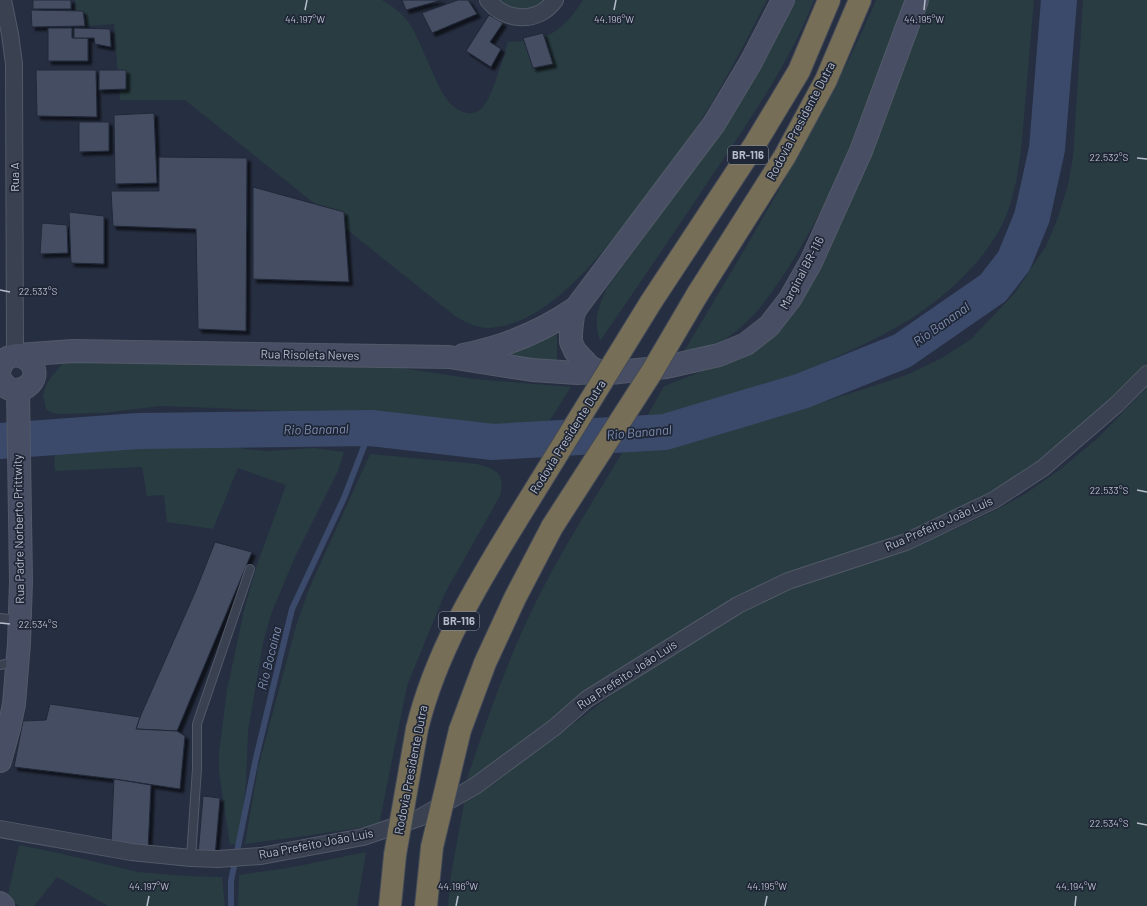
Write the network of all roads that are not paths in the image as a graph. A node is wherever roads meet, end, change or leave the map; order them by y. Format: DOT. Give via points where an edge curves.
graph roads {
  1 [pos="3,0"];
  2 [pos="488,0"];
  3 [pos="555,0"];
  4 [pos="783,0"];
  5 [pos="829,0"];
  6 [pos="860,0"];
  7 [pos="917,0"];
  8 [pos="576,308"];
  9 [pos="73,351"];
  10 [pos="449,357"];
  11 [pos="8,358"];
  12 [pos="34,371"];
  13 [pos="601,372"];
  14 [pos="1147,374"];
  15 [pos="0,378"];
  16 [pos="18,395"];
  17 [pos="250,569"];
  18 [pos="10,619"];
  19 [pos="9,663"];
  20 [pos="0,761"];
  21 [pos="0,830"];
  22 [pos="191,858"];
  23 [pos="0,904"];
  24 [pos="3,906"];
  25 [pos="390,906"];
  26 [pos="426,906"];
  1 -- 11 [label="street, Rua A" via="14,64"];
  2 -- 3 [label="street" via="502,13 520,18 538,14"];
  4 -- 8 [label="main road" via="751,62 714,124"];
  5 -- 25 [label="highway, Rodovia Presidente Dutra / BR-116, bridge" via="799,71 755,144 651,302 478,582 447,645 422,706 395,855"];
  6 -- 26 [label="highway, Rodovia Presidente Dutra / BR-116, bridge" via="826,80 784,156 653,370 552,527 515,598 485,663 460,730 432,847"];
  7 -- 13 [label="main road, Marginal BR-116" via="861,151 811,262 781,313 752,340 719,355 686,364 645,370"];
  8 -- 10 [label="main road" via="537,331 508,344"];
  8 -- 13 [label="main road" via="571,327 571,342 578,356 586,364"];
  9 -- 10 [label="main road, Rua Risoleta Neves"];
  9 -- 11 [label="main road, Rua Risoleta Neves"];
  9 -- 12 [label="main road" via="44,361"];
  10 -- 13 [label="main road, Rua Risoleta Neves" via="532,370"];
  11 -- 12 [label="main road" via="28,359"];
  12 -- 16 [label="main road" via="32,382"];
  14 -- 22 [label="street, Rua Prefeito João Luís" via="1043,468 994,500 906,542 788,581 738,605 588,699 555,727 475,786 419,818 363,837 261,856"];
  15 -- 16 [label="main road" via="3,384"];
  16 -- 18 [label="main road, Rua Padre Norberto Prittwity" via="21,581"];
  17 -- 22 [label="lane" via="197,724"];
  18 -- 19 [label="main road, Rua Padre Norberto Prittwity"];
  19 -- 20 [label="main road, Rua Padre Norberto Prittwity" via="14,704"];
  21 -- 22 [label="street, Rua Prefeito João Luís" via="131,852"];
  23 -- 24 [label="main road"];
}
